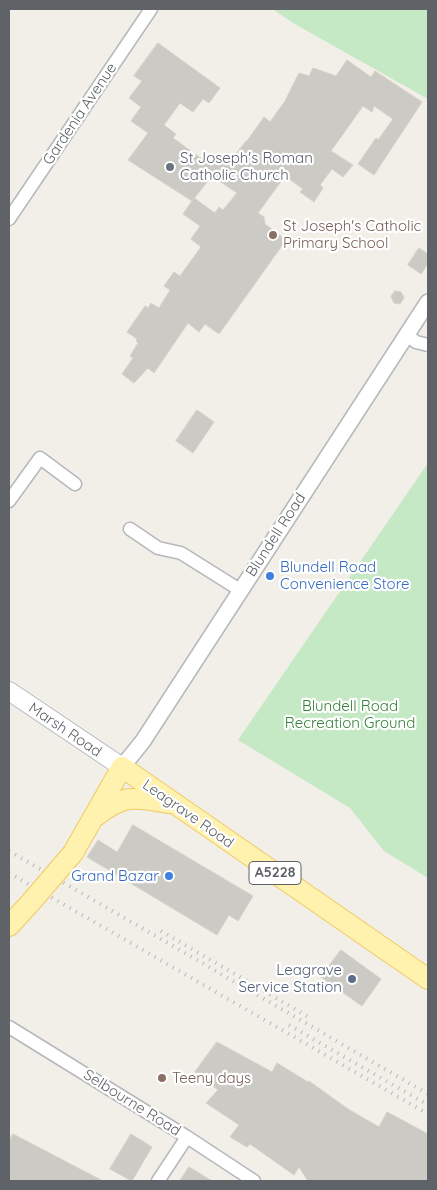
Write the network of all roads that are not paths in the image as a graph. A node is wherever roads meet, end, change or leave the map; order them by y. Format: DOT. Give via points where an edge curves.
graph roads {
  1 [pos="151,9"];
  2 [pos="9,219"];
  3 [pos="428,302"];
  4 [pos="407,335"];
  5 [pos="428,346"];
  6 [pos="75,484"];
  7 [pos="9,501"];
  8 [pos="130,529"];
  9 [pos="240,590"];
  10 [pos="9,691"];
  11 [pos="122,767"];
  12 [pos="173,804"];
  13 [pos="95,817"];
  14 [pos="9,926"];
  15 [pos="428,979"];
  16 [pos="9,1027"];
  17 [pos="187,1136"];
  18 [pos="243,1178"];
  19 [pos="158,1181"];
  20 [pos="254,1181"];
  1 -- 2 [label="street, Gardenia Avenue"];
  3 -- 4 [label="street, Blundell Road"];
  4 -- 5 [label="street"];
  4 -- 9 [label="street, Blundell Road"];
  6 -- 7 [label="street" via="40,458"];
  8 -- 9 [label="street" via="158,548 181,553"];
  9 -- 11 [label="street, Blundell Road" via="143,741"];
  10 -- 11 [label="main road, Marsh Road"];
  11 -- 12 [label="main road, Leagrave Road / A5228"];
  11 -- 13 [label="main road"];
  12 -- 13 [label="main road" via="127,798"];
  12 -- 15 [label="main road, Leagrave Road / A5228"];
  13 -- 14 [label="main road, bridge" via="73,853"];
  16 -- 17 [label="street, Selbourne Road"];
  17 -- 18 [label="street, Selbourne Road"];
  17 -- 19 [label="street"];
  18 -- 20 [label="street, Selbourne Road"];
}
